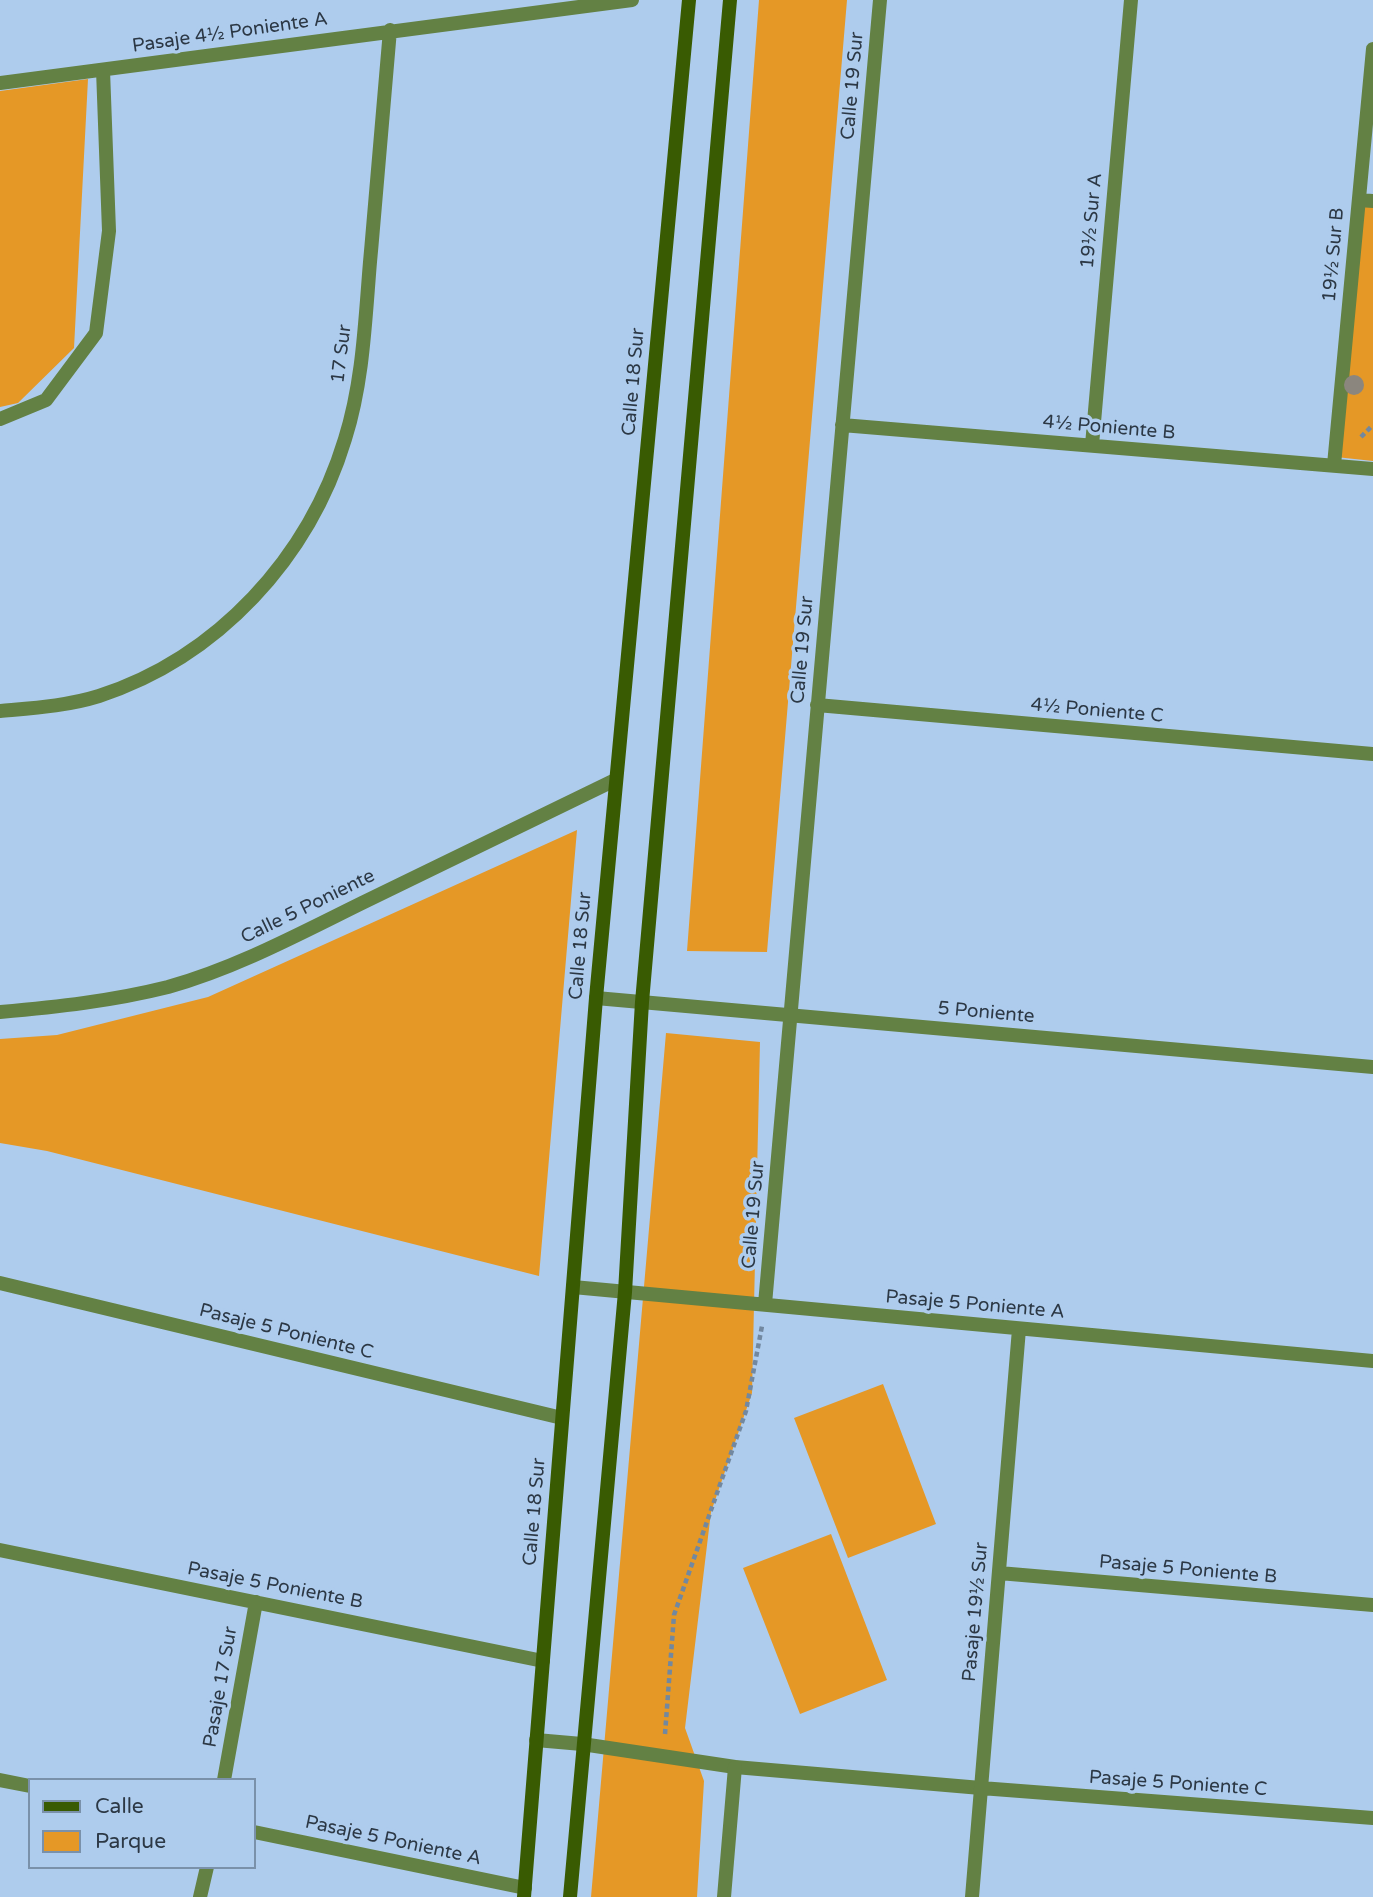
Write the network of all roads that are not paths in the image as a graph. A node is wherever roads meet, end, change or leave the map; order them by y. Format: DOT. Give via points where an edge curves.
graph roads {
  1 [pos="632,0"];
  2 [pos="689,0"];
  3 [pos="730,0"];
  4 [pos="880,0"];
  5 [pos="1131,0"];
  6 [pos="390,30"];
  7 [pos="1373,49"];
  8 [pos="103,70"];
  9 [pos="0,83"];
  10 [pos="1366,200"];
  11 [pos="0,419"];
  12 [pos="842,425"];
  13 [pos="1092,446"];
  14 [pos="1334,465"];
  15 [pos="1373,468"];
  16 [pos="817,705"];
  17 [pos="0,711"];
  18 [pos="1373,754"];
  19 [pos="615,780"];
  20 [pos="596,998"];
  21 [pos="642,1002"];
  22 [pos="0,1012"];
  23 [pos="789,1015"];
  24 [pos="1373,1067"];
  25 [pos="0,1283"];
  26 [pos="573,1287"];
  27 [pos="625,1292"];
  28 [pos="765,1304"];
  29 [pos="1019,1329"];
  30 [pos="1373,1361"];
  31 [pos="562,1418"];
  32 [pos="0,1550"];
  33 [pos="999,1573"];
  34 [pos="256,1602"];
  35 [pos="1373,1605"];
  36 [pos="543,1661"];
  37 [pos="536,1740"];
  38 [pos="582,1744"];
  39 [pos="736,1767"];
  40 [pos="224,1778"];
  41 [pos="0,1780"];
  42 [pos="28,1786"];
  43 [pos="981,1788"];
  44 [pos="1373,1818"];
  45 [pos="256,1832"];
  46 [pos="207,1869"];
  47 [pos="524,1893"];
  48 [pos="200,1897"];
  49 [pos="570,1897"];
  50 [pos="724,1897"];
  51 [pos="972,1897"];
  1 -- 6 [label="street, Pasaje 4½ Poniente A"];
  2 -- 19 [label="main road, Calle 18 Sur"];
  3 -- 21 [label="main road"];
  4 -- 12 [label="street, Calle 19 Sur"];
  5 -- 13 [label="street, 19½ Sur A"];
  6 -- 8 [label="street, Pasaje 4½ Poniente A"];
  6 -- 17 [label="street, 17 Sur" via="363,355 345,439 302,537 262,590 211,636 158,671 97,697"];
  7 -- 10 [label="street, 19½ Sur B"];
  8 -- 9 [label="street, Pasaje 4½ Poniente A"];
  8 -- 11 [label="street" via="109,231 96,333 46,400"];
  10 -- 14 [label="street, 19½ Sur B"];
  12 -- 13 [label="street, 4½ Poniente B"];
  12 -- 16 [label="street, Calle 19 Sur"];
  13 -- 14 [label="street, 4½ Poniente B"];
  14 -- 15 [label="street, 4½ Poniente B"];
  16 -- 18 [label="street, 4½ Poniente C"];
  16 -- 23 [label="street, Calle 19 Sur"];
  19 -- 20 [label="main road, Calle 18 Sur"];
  19 -- 22 [label="street, Calle 5 Poniente" via="208,974 119,998"];
  20 -- 21 [label="street, 5 Poniente"];
  20 -- 26 [label="main road, Calle 18 Sur"];
  21 -- 23 [label="street, 5 Poniente"];
  21 -- 27 [label="main road"];
  23 -- 24 [label="street, 5 Poniente"];
  23 -- 28 [label="street, Calle 19 Sur"];
  25 -- 31 [label="street, Pasaje 5 Poniente C"];
  26 -- 27 [label="street, Pasaje 5 Poniente A"];
  26 -- 31 [label="main road, Calle 18 Sur"];
  27 -- 28 [label="street, Pasaje 5 Poniente A"];
  27 -- 38 [label="main road"];
  28 -- 29 [label="street, Pasaje 5 Poniente A"];
  29 -- 30 [label="street, Pasaje 5 Poniente A"];
  29 -- 33 [label="street, Pasaje 19½ Sur"];
  31 -- 36 [label="main road, Calle 18 Sur"];
  32 -- 34 [label="street, Pasaje 5 Poniente B"];
  33 -- 35 [label="street, Pasaje 5 Poniente B"];
  33 -- 43 [label="street, Pasaje 19½ Sur"];
  34 -- 36 [label="street, Pasaje 5 Poniente B"];
  34 -- 40 [label="street, Pasaje 17 Sur"];
  36 -- 37 [label="main road, Calle 18 Sur"];
  37 -- 38 [label="street, Pasaje 5 Poniente C"];
  37 -- 47 [label="main road, Calle 18 Sur"];
  38 -- 39 [label="street, Pasaje 5 Poniente C"];
  38 -- 49 [label="main road"];
  39 -- 43 [label="street, Pasaje 5 Poniente C"];
  39 -- 50 [label="street"];
  41 -- 42 [label="street"];
  43 -- 44 [label="street, Pasaje 5 Poniente C"];
  43 -- 51 [label="street, Pasaje 19½ Sur"];
  45 -- 47 [label="street, Pasaje 5 Poniente A"];
  46 -- 48 [label="street"];
}
